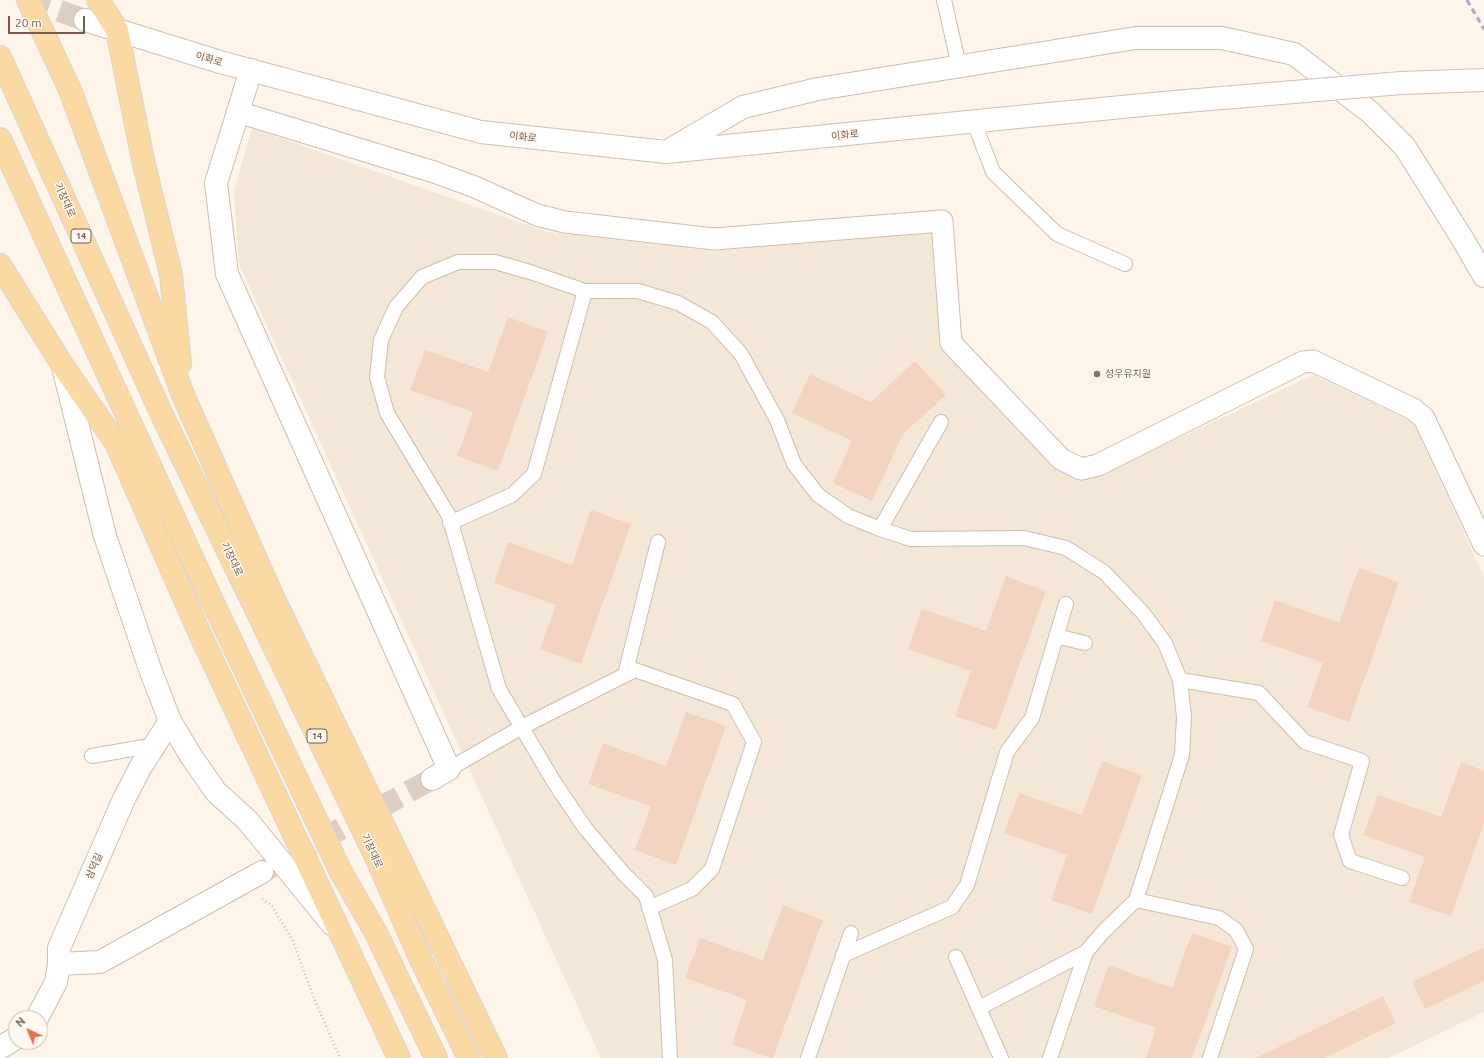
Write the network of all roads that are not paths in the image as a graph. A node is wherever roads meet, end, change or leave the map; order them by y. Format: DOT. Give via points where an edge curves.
graph roads {
  1 [pos="28,0"];
  2 [pos="98,0"];
  3 [pos="944,0"];
  4 [pos="85,20"];
  5 [pos="116,30"];
  6 [pos="0,57"];
  7 [pos="959,66"];
  8 [pos="251,70"];
  9 [pos="1484,80"];
  10 [pos="238,112"];
  11 [pos="974,122"];
  12 [pos="0,139"];
  13 [pos="666,152"];
  14 [pos="1125,264"];
  15 [pos="0,265"];
  16 [pos="1484,276"];
  17 [pos="585,291"];
  18 [pos="63,366"];
  19 [pos="183,395"];
  20 [pos="940,422"];
  21 [pos="450,523"];
  22 [pos="880,529"];
  23 [pos="658,542"];
  24 [pos="1484,545"];
  25 [pos="1066,604"];
  26 [pos="1056,636"];
  27 [pos="1085,643"];
  28 [pos="624,675"];
  29 [pos="1180,680"];
  30 [pos="170,721"];
  31 [pos="522,727"];
  32 [pos="154,745"];
  33 [pos="92,756"];
  34 [pos="440,774"];
  35 [pos="262,872"];
  36 [pos="1402,878"];
  37 [pos="1136,900"];
  38 [pos="649,908"];
  39 [pos="851,933"];
  40 [pos="342,936"];
  41 [pos="1086,952"];
  42 [pos="843,955"];
  43 [pos="956,956"];
  44 [pos="59,964"];
  45 [pos="979,1008"];
  46 [pos="42,1010"];
  47 [pos="399,1058"];
  48 [pos="436,1058"];
  49 [pos="469,1058"];
  50 [pos="496,1058"];
  51 [pos="670,1058"];
  52 [pos="808,1058"];
  53 [pos="1001,1058"];
  54 [pos="1050,1058"];
  55 [pos="1210,1058"];
  1 -- 19 [label="main road" via="70,90"];
  2 -- 5 [label="main road"];
  3 -- 7 [label="lane"];
  4 -- 5 [label="street, 이화로"];
  5 -- 8 [label="street, 이화로"];
  5 -- 19 [label="main road" via="143,160 171,276"];
  6 -- 49 [label="main road, 기장대로 / 14" via="162,415 376,857 421,960"];
  7 -- 13 [label="street" via="818,89 743,107"];
  7 -- 16 [label="street" via="1136,38 1222,38 1294,54 1370,112 1405,147"];
  8 -- 10 [label="street"];
  8 -- 13 [label="street, 이화로" via="481,132"];
  9 -- 11 [label="street, 이화로, bridge" via="1401,83"];
  10 -- 24 [label="street" via="434,172 475,187 537,216 565,222 714,240 942,221 951,343 1061,459 1081,469 1098,465 1303,362 1313,361 1413,409 1424,418"];
  10 -- 34 [label="street" via="216,183 227,274"];
  11 -- 13 [label="street, 이화로"];
  11 -- 14 [label="lane" via="993,172 1057,234"];
  12 -- 48 [label="main road" via="220,618 342,872 376,933"];
  15 -- 18 [label="main road"];
  17 -- 21 [label="lane" via="534,474 512,495"];
  17 -- 21 [label="lane" via="495,262 458,262 422,277 396,307 381,340 377,377 387,413 449,516"];
  17 -- 22 [label="lane" via="638,291 678,303 712,322 741,354 776,420 794,464 818,495 848,516"];
  18 -- 30 [label="street" via="105,536"];
  18 -- 40 [label="main road" via="116,443 200,634"];
  19 -- 50 [label="main road" via="272,595"];
  20 -- 22 [label="lane"];
  21 -- 31 [label="lane" via="499,689"];
  22 -- 29 [label="lane" via="911,538 1024,538 1066,548 1104,572 1143,613 1165,643"];
  23 -- 28 [label="lane"];
  25 -- 26 [label="lane"];
  26 -- 27 [label="lane"];
  26 -- 42 [label="lane" via="1032,718 1007,752 967,885 952,907"];
  28 -- 31 [label="lane"];
  28 -- 38 [label="lane" via="635,670 733,704 754,742 712,869 692,889"];
  29 -- 36 [label="lane" via="1259,693 1305,742 1362,761 1341,835 1350,861"];
  29 -- 37 [label="lane" via="1184,717 1182,755"];
  30 -- 32 [label="street, 삼덕길"];
  30 -- 40 [label="street" via="216,792 247,820"];
  31 -- 34 [label="lane"];
  31 -- 38 [label="lane" via="585,828 646,896"];
  32 -- 33 [label="lane"];
  32 -- 44 [label="street, 삼덕길" via="124,799 59,948"];
  35 -- 44 [label="street" via="100,962"];
  37 -- 41 [label="lane"];
  37 -- 55 [label="lane" via="1219,918 1236,930 1246,949"];
  38 -- 51 [label="lane" via="666,960"];
  39 -- 42 [label="lane"];
  40 -- 47 [label="main road"];
  41 -- 45 [label="lane"];
  41 -- 54 [label="lane"];
  42 -- 52 [label="lane"];
  43 -- 45 [label="lane"];
  44 -- 46 [label="street, 삼덕길" via="56,982"];
  45 -- 53 [label="lane"];
}
